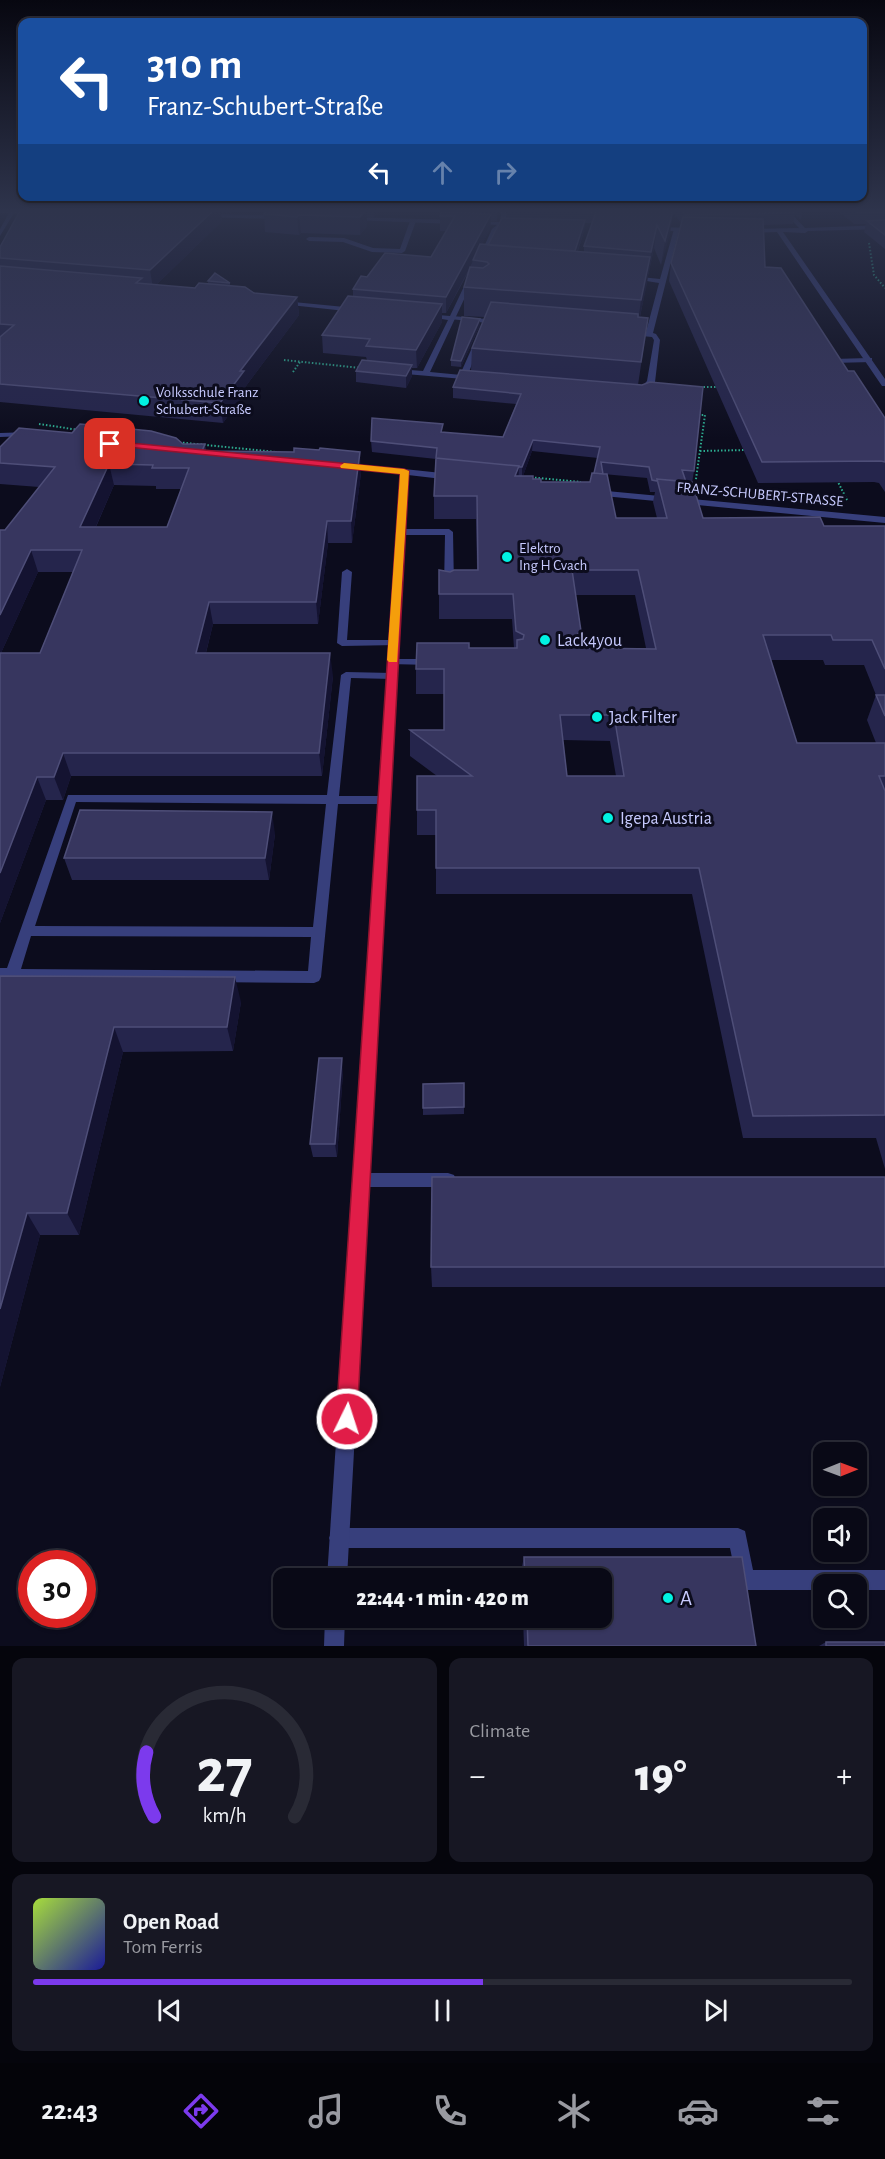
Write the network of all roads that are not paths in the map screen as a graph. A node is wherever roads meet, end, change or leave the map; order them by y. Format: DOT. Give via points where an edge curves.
graph roads {
  1 [pos="468,286"];
  2 [pos="662,286"];
  3 [pos="817,286"];
  4 [pos="465,291"];
  5 [pos="474,291"];
  6 [pos="277,303"];
  7 [pos="358,310"];
  8 [pos="417,315"];
  9 [pos="452,318"];
  10 [pos="486,321"];
  11 [pos="505,322"];
  12 [pos="623,332"];
  13 [pos="649,334"];
  14 [pos="869,360"];
  15 [pos="832,361"];
  16 [pos="366,368"];
  17 [pos="426,374"];
  18 [pos="462,377"];
  19 [pos="479,378"];
  20 [pos="885,384"];
  21 [pos="637,391"];
  22 [pos="0,427"];
  23 [pos="24,434"];
  24 [pos="0,435"];
  25 [pos="36,435"];
  26 [pos="334,465"];
  27 [pos="404,471"];
  28 [pos="464,478"];
  29 [pos="582,491"];
  30 [pos="885,520"];
  31 [pos="401,532"];
  32 [pos="347,572"];
  33 [pos="449,592"];
  34 [pos="394,643"];
  35 [pos="437,662"];
  36 [pos="393,669"];
  37 [pos="333,800"];
  38 [pos="385,800"];
  39 [pos="27,931"];
  40 [pos="318,932"];
  41 [pos="6,974"];
  42 [pos="362,1180"];
  43 [pos="469,1180"];
  44 [pos="339,1538"];
  45 [pos="338,1568"];
  46 [pos="885,1580"];
  47 [pos="335,1628"];
  48 [pos="334,1646"];
  1 -- 4 [label="street"];
  2 -- 13 [label="street"];
  3 -- 14 [label="street"];
  4 -- 5 [label="street"];
  4 -- 9 [label="street"];
  6 -- 7 [label="street"];
  8 -- 9 [label="street"];
  9 -- 10 [label="street"];
  9 -- 17 [label="street"];
  10 -- 11 [label="street" via="495,326"];
  10 -- 18 [label="street"];
  12 -- 13 [label="street"];
  13 -- 21 [label="street" via="657,340 651,382"];
  14 -- 15 [label="street"];
  14 -- 20 [label="street"];
  16 -- 17 [label="street"];
  17 -- 18 [label="street"];
  18 -- 19 [label="street"];
  22 -- 23 [label="street"];
  23 -- 24 [label="street"];
  23 -- 25 [label="street"];
  26 -- 27 [label="street"];
  27 -- 28 [label="street"];
  27 -- 31 [label="street"];
  29 -- 30 [label="street, FRANZ-SCHUBERT-STRASSE"];
  31 -- 33 [label="street" via="448,532"];
  31 -- 34 [label="street"];
  32 -- 34 [label="street" via="342,644"];
  34 -- 36 [label="street"];
  35 -- 36 [label="street"];
  36 -- 37 [label="street" via="346,675"];
  36 -- 38 [label="street"];
  37 -- 38 [label="street"];
  37 -- 39 [label="street" via="72,798"];
  37 -- 40 [label="street"];
  38 -- 42 [label="street"];
  39 -- 40 [label="street"];
  39 -- 41 [label="street"];
  40 -- 41 [label="street" via="314,977"];
  42 -- 43 [label="street"];
  42 -- 44 [label="street"];
  44 -- 45 [label="street"];
  44 -- 46 [label="street" via="738,1538 746,1580"];
  47 -- 48 [label="street"];
}
